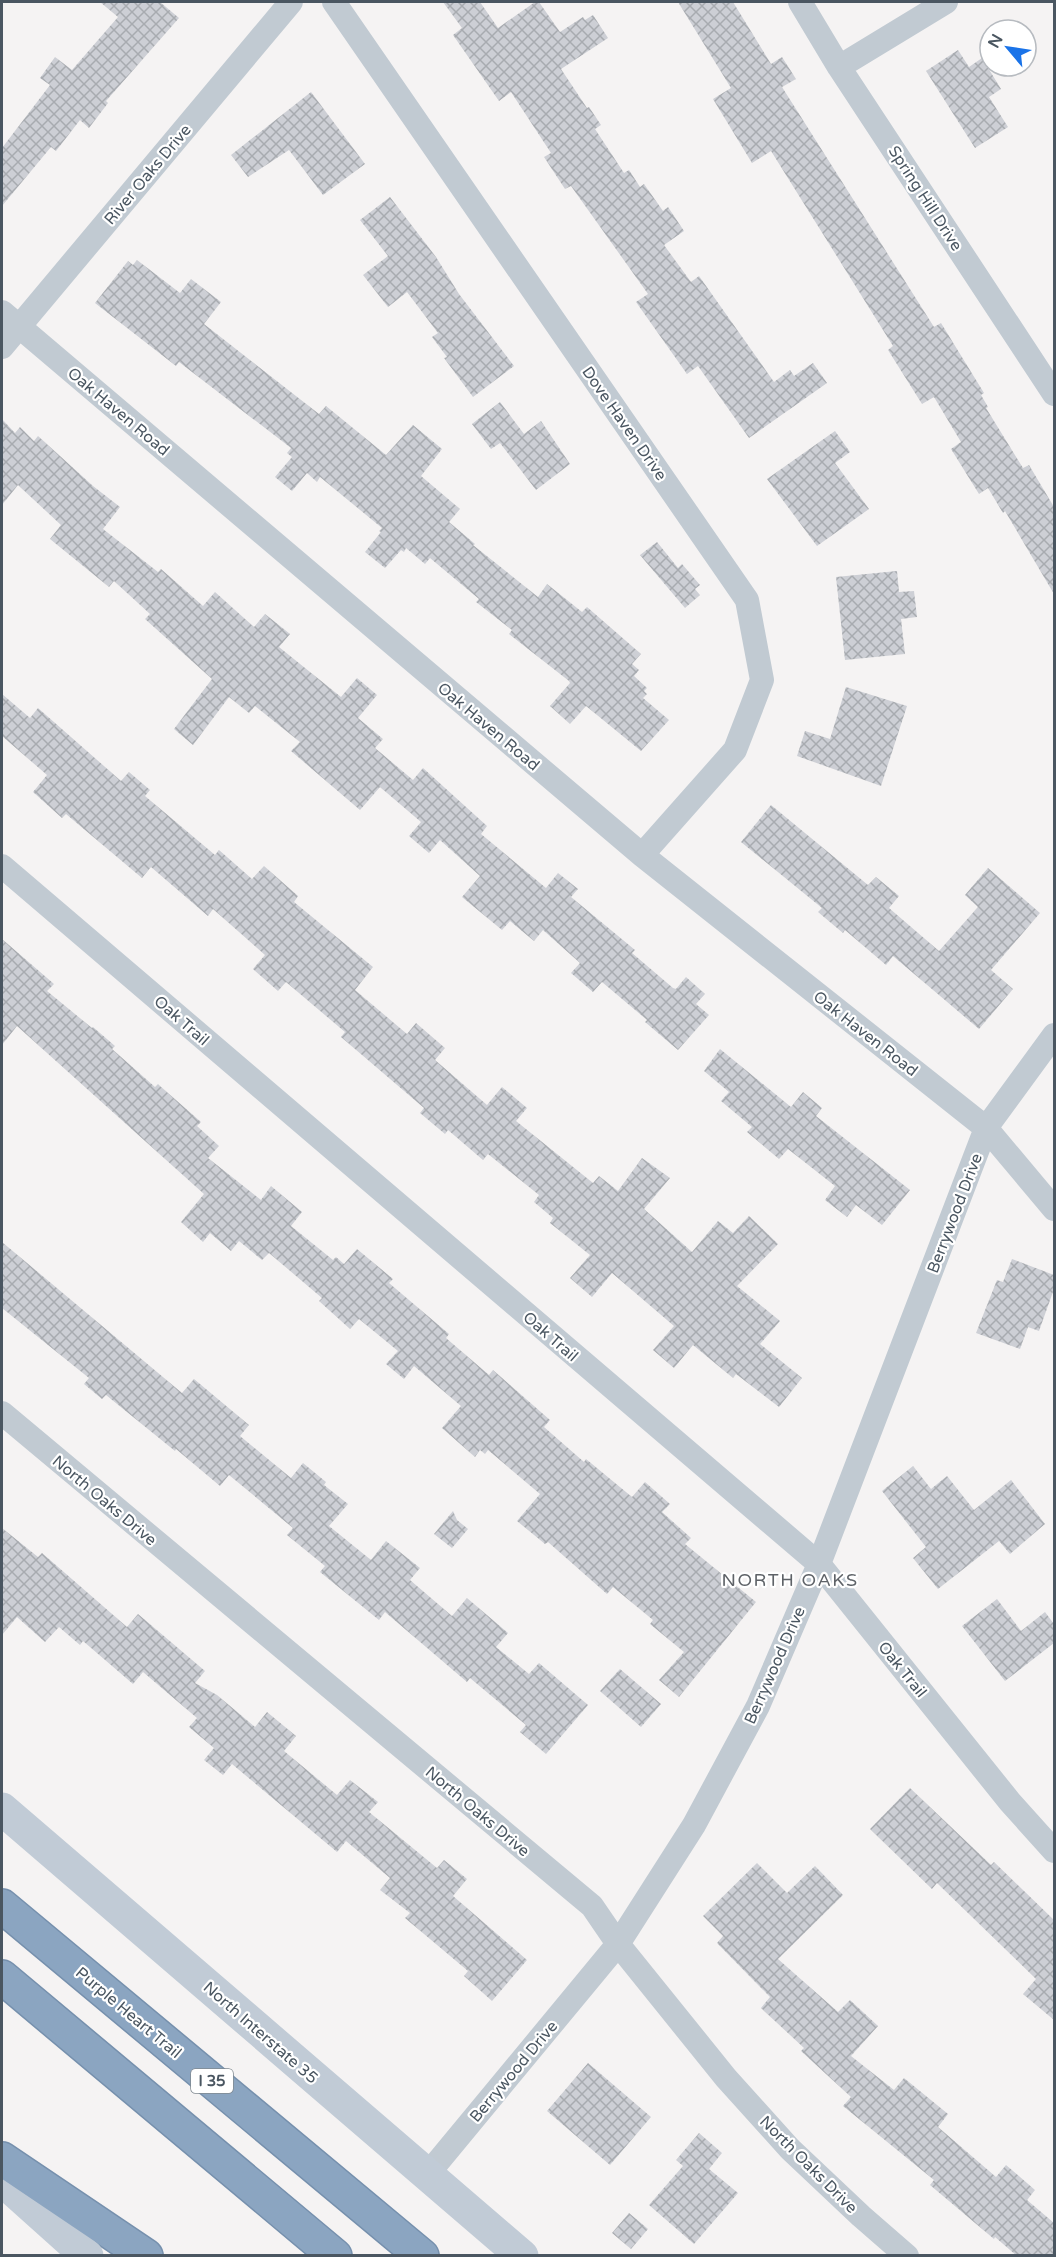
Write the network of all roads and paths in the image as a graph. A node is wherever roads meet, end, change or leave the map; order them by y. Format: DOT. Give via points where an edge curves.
graph roads {
  1 [pos="291,2"];
  2 [pos="334,2"];
  3 [pos="800,2"];
  4 [pos="946,2"];
  5 [pos="839,67"];
  6 [pos="10,320"];
  7 [pos="2,347"];
  8 [pos="1052,385"];
  9 [pos="642,855"];
  10 [pos="2,866"];
  11 [pos="1054,1035"];
  12 [pos="986,1128"];
  13 [pos="1054,1209"];
  14 [pos="2,1413"];
  15 [pos="819,1564"];
  16 [pos="2,1809"];
  17 [pos="1054,1851"];
  18 [pos="2,1906"];
  19 [pos="618,1944"];
  20 [pos="2,1977"];
  21 [pos="2,2159"];
  22 [pos="427,2175"];
  23 [pos="2,2180"];
  24 [pos="87,2256"];
  25 [pos="146,2256"];
  26 [pos="334,2256"];
  27 [pos="422,2256"];
  28 [pos="522,2256"];
  29 [pos="907,2256"];
  1 -- 6 [label="street, River Oaks Drive"];
  2 -- 9 [label="street, Dove Haven Drive" via="747,600 762,680 735,750"];
  3 -- 5 [label="street, Spring Hill Drive"];
  4 -- 5 [label="street"];
  5 -- 8 [label="street, Spring Hill Drive"];
  6 -- 7 [label="street, River Oaks Drive"];
  6 -- 9 [label="street, Oak Haven Road"];
  9 -- 12 [label="street, Oak Haven Road"];
  10 -- 15 [label="street, Oak Trail"];
  11 -- 12 [label="street, Berrywood Drive"];
  12 -- 13 [label="street, Oak Haven Road"];
  12 -- 15 [label="street, Berrywood Drive"];
  14 -- 19 [label="street, North Oaks Drive" via="592,1906"];
  15 -- 17 [label="street, Oak Trail"];
  15 -- 19 [label="street, Berrywood Drive" via="758,1706 694,1825"];
  16 -- 22 [label="main road, North Interstate 35"];
  18 -- 27 [label="highway, Purple Heart Trail / I 35"];
  19 -- 22 [label="street, Berrywood Drive"];
  19 -- 29 [label="street, North Oaks Drive" via="726,2078 790,2149"];
  20 -- 26 [label="highway"];
  21 -- 25 [label="highway"];
  22 -- 28 [label="main road, North Interstate 35"];
  23 -- 24 [label="main road"];
}
